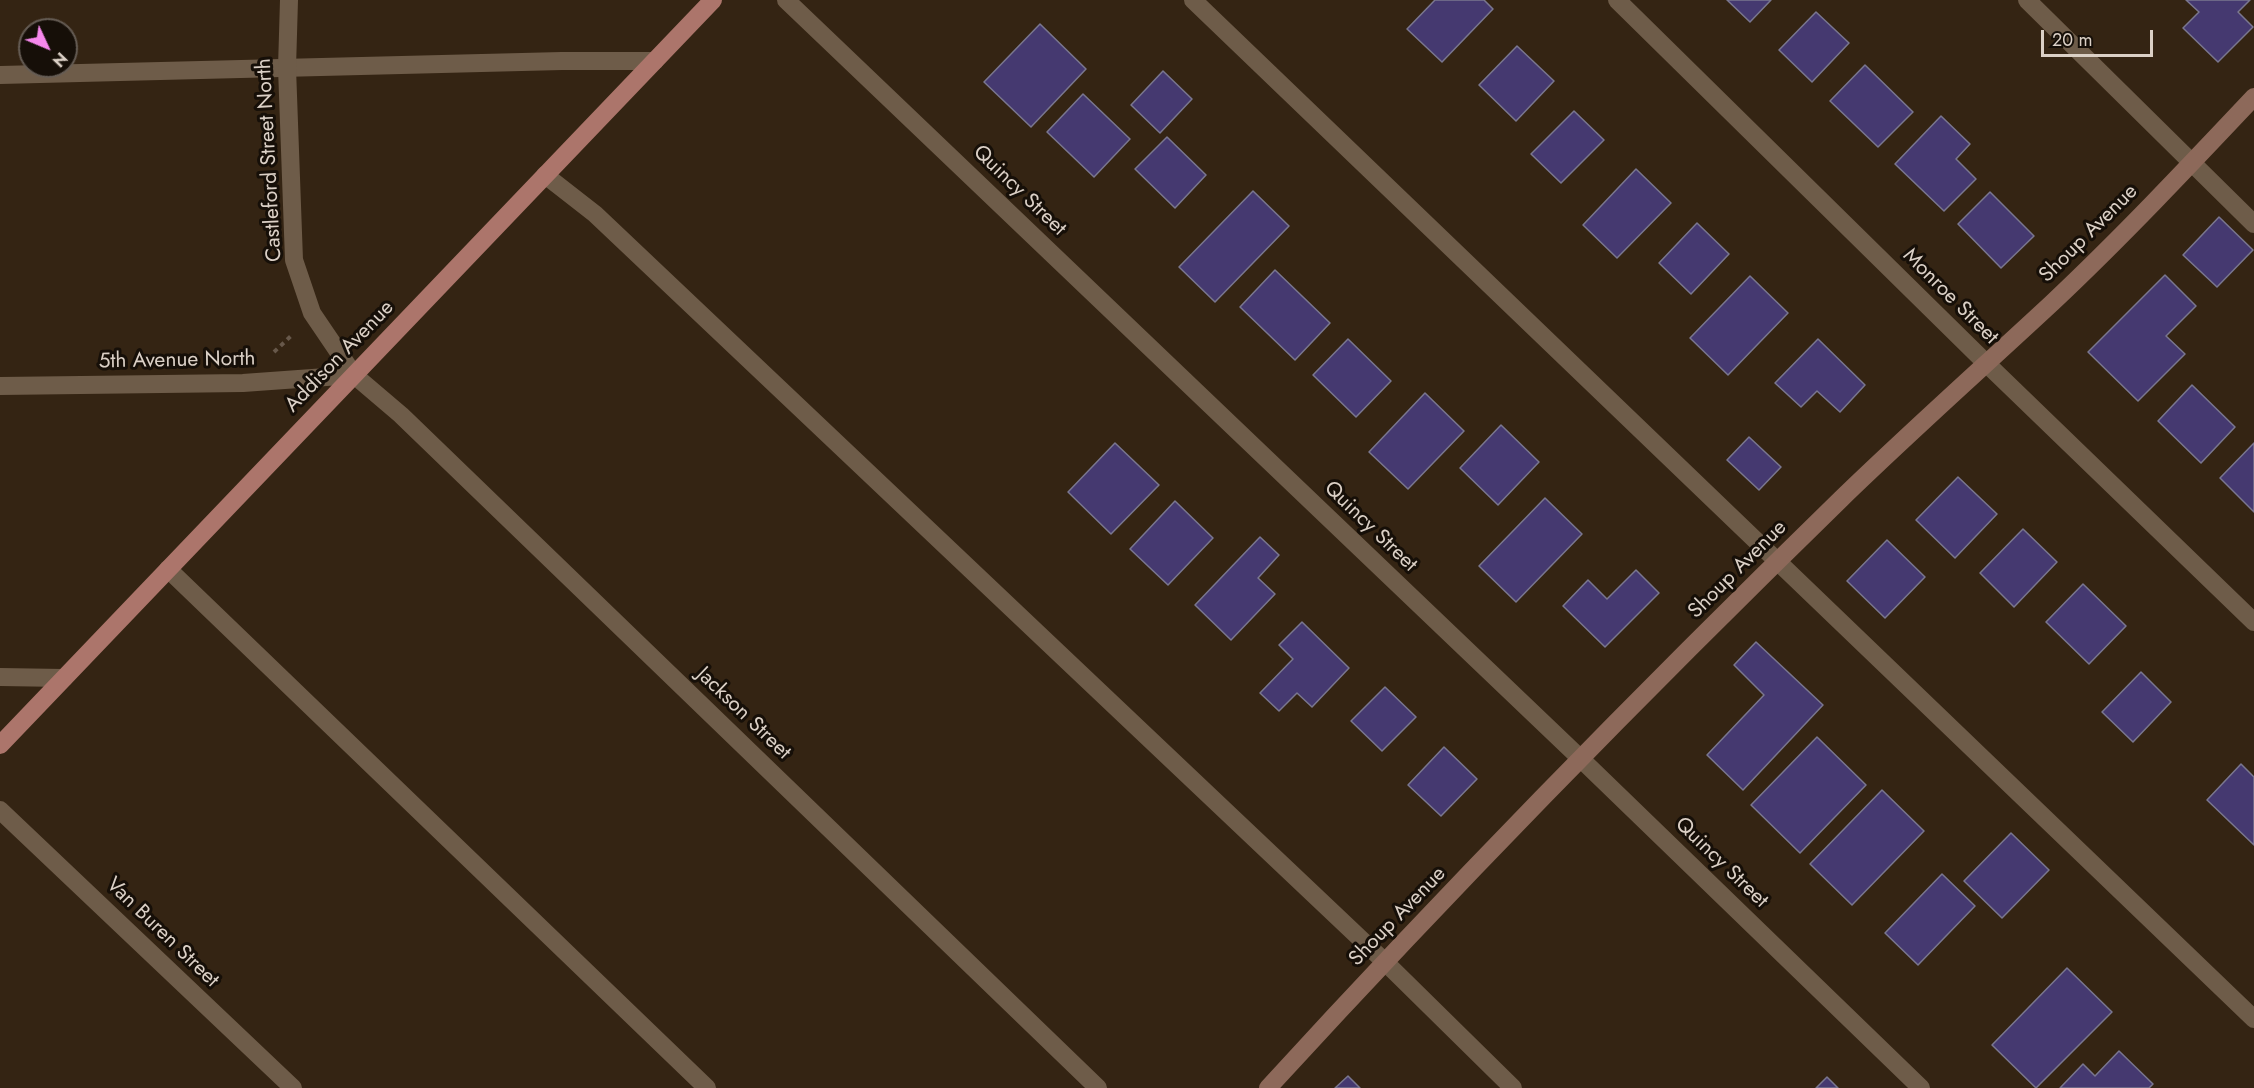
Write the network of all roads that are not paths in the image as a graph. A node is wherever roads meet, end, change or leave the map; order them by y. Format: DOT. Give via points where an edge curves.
graph roads {
  1 [pos="289,0"];
  2 [pos="713,0"];
  3 [pos="786,0"];
  4 [pos="1193,0"];
  5 [pos="1617,0"];
  6 [pos="2027,0"];
  7 [pos="654,61"];
  8 [pos="287,68"];
  9 [pos="0,75"];
  10 [pos="2254,98"];
  11 [pos="2192,163"];
  12 [pos="545,176"];
  13 [pos="2254,224"];
  14 [pos="1986,363"];
  15 [pos="354,375"];
  16 [pos="0,386"];
  17 [pos="1778,561"];
  18 [pos="168,569"];
  19 [pos="2254,622"];
  20 [pos="0,677"];
  21 [pos="64,678"];
  22 [pos="0,745"];
  23 [pos="1581,759"];
  24 [pos="0,810"];
  25 [pos="1386,962"];
  26 [pos="2254,1019"];
  27 [pos="293,1088"];
  28 [pos="707,1088"];
  29 [pos="1098,1088"];
  30 [pos="1268,1088"];
  31 [pos="1513,1088"];
  32 [pos="1921,1088"];
  1 -- 8 [label="street, Castleford Street North"];
  2 -- 7 [label="main road, Addison Avenue"];
  3 -- 23 [label="street, Quincy Street"];
  4 -- 17 [label="street"];
  5 -- 14 [label="street, Monroe Street"];
  6 -- 11 [label="street"];
  7 -- 8 [label="street"];
  7 -- 12 [label="main road, Addison Avenue"];
  8 -- 9 [label="street"];
  8 -- 15 [label="street, Castleford Street North" via="294,260 312,313"];
  10 -- 11 [label="street, Shoup Avenue"];
  11 -- 13 [label="street"];
  11 -- 14 [label="street, Shoup Avenue"];
  12 -- 15 [label="main road, Addison Avenue"];
  12 -- 25 [label="street" via="595,214"];
  14 -- 17 [label="street, Shoup Avenue"];
  14 -- 19 [label="street, Monroe Street"];
  15 -- 16 [label="street, 5th Avenue North" via="243,383"];
  15 -- 18 [label="main road, Addison Avenue"];
  15 -- 29 [label="street, Jackson Street" via="401,415"];
  17 -- 23 [label="street, Shoup Avenue"];
  17 -- 26 [label="street"];
  18 -- 21 [label="main road, Addison Avenue"];
  18 -- 28 [label="street"];
  20 -- 21 [label="street"];
  21 -- 22 [label="main road, Addison Avenue"];
  23 -- 25 [label="street, Shoup Avenue"];
  23 -- 32 [label="street, Quincy Street"];
  24 -- 27 [label="street, Van Buren Street"];
  25 -- 30 [label="street, Shoup Avenue"];
  25 -- 31 [label="street"];
}
